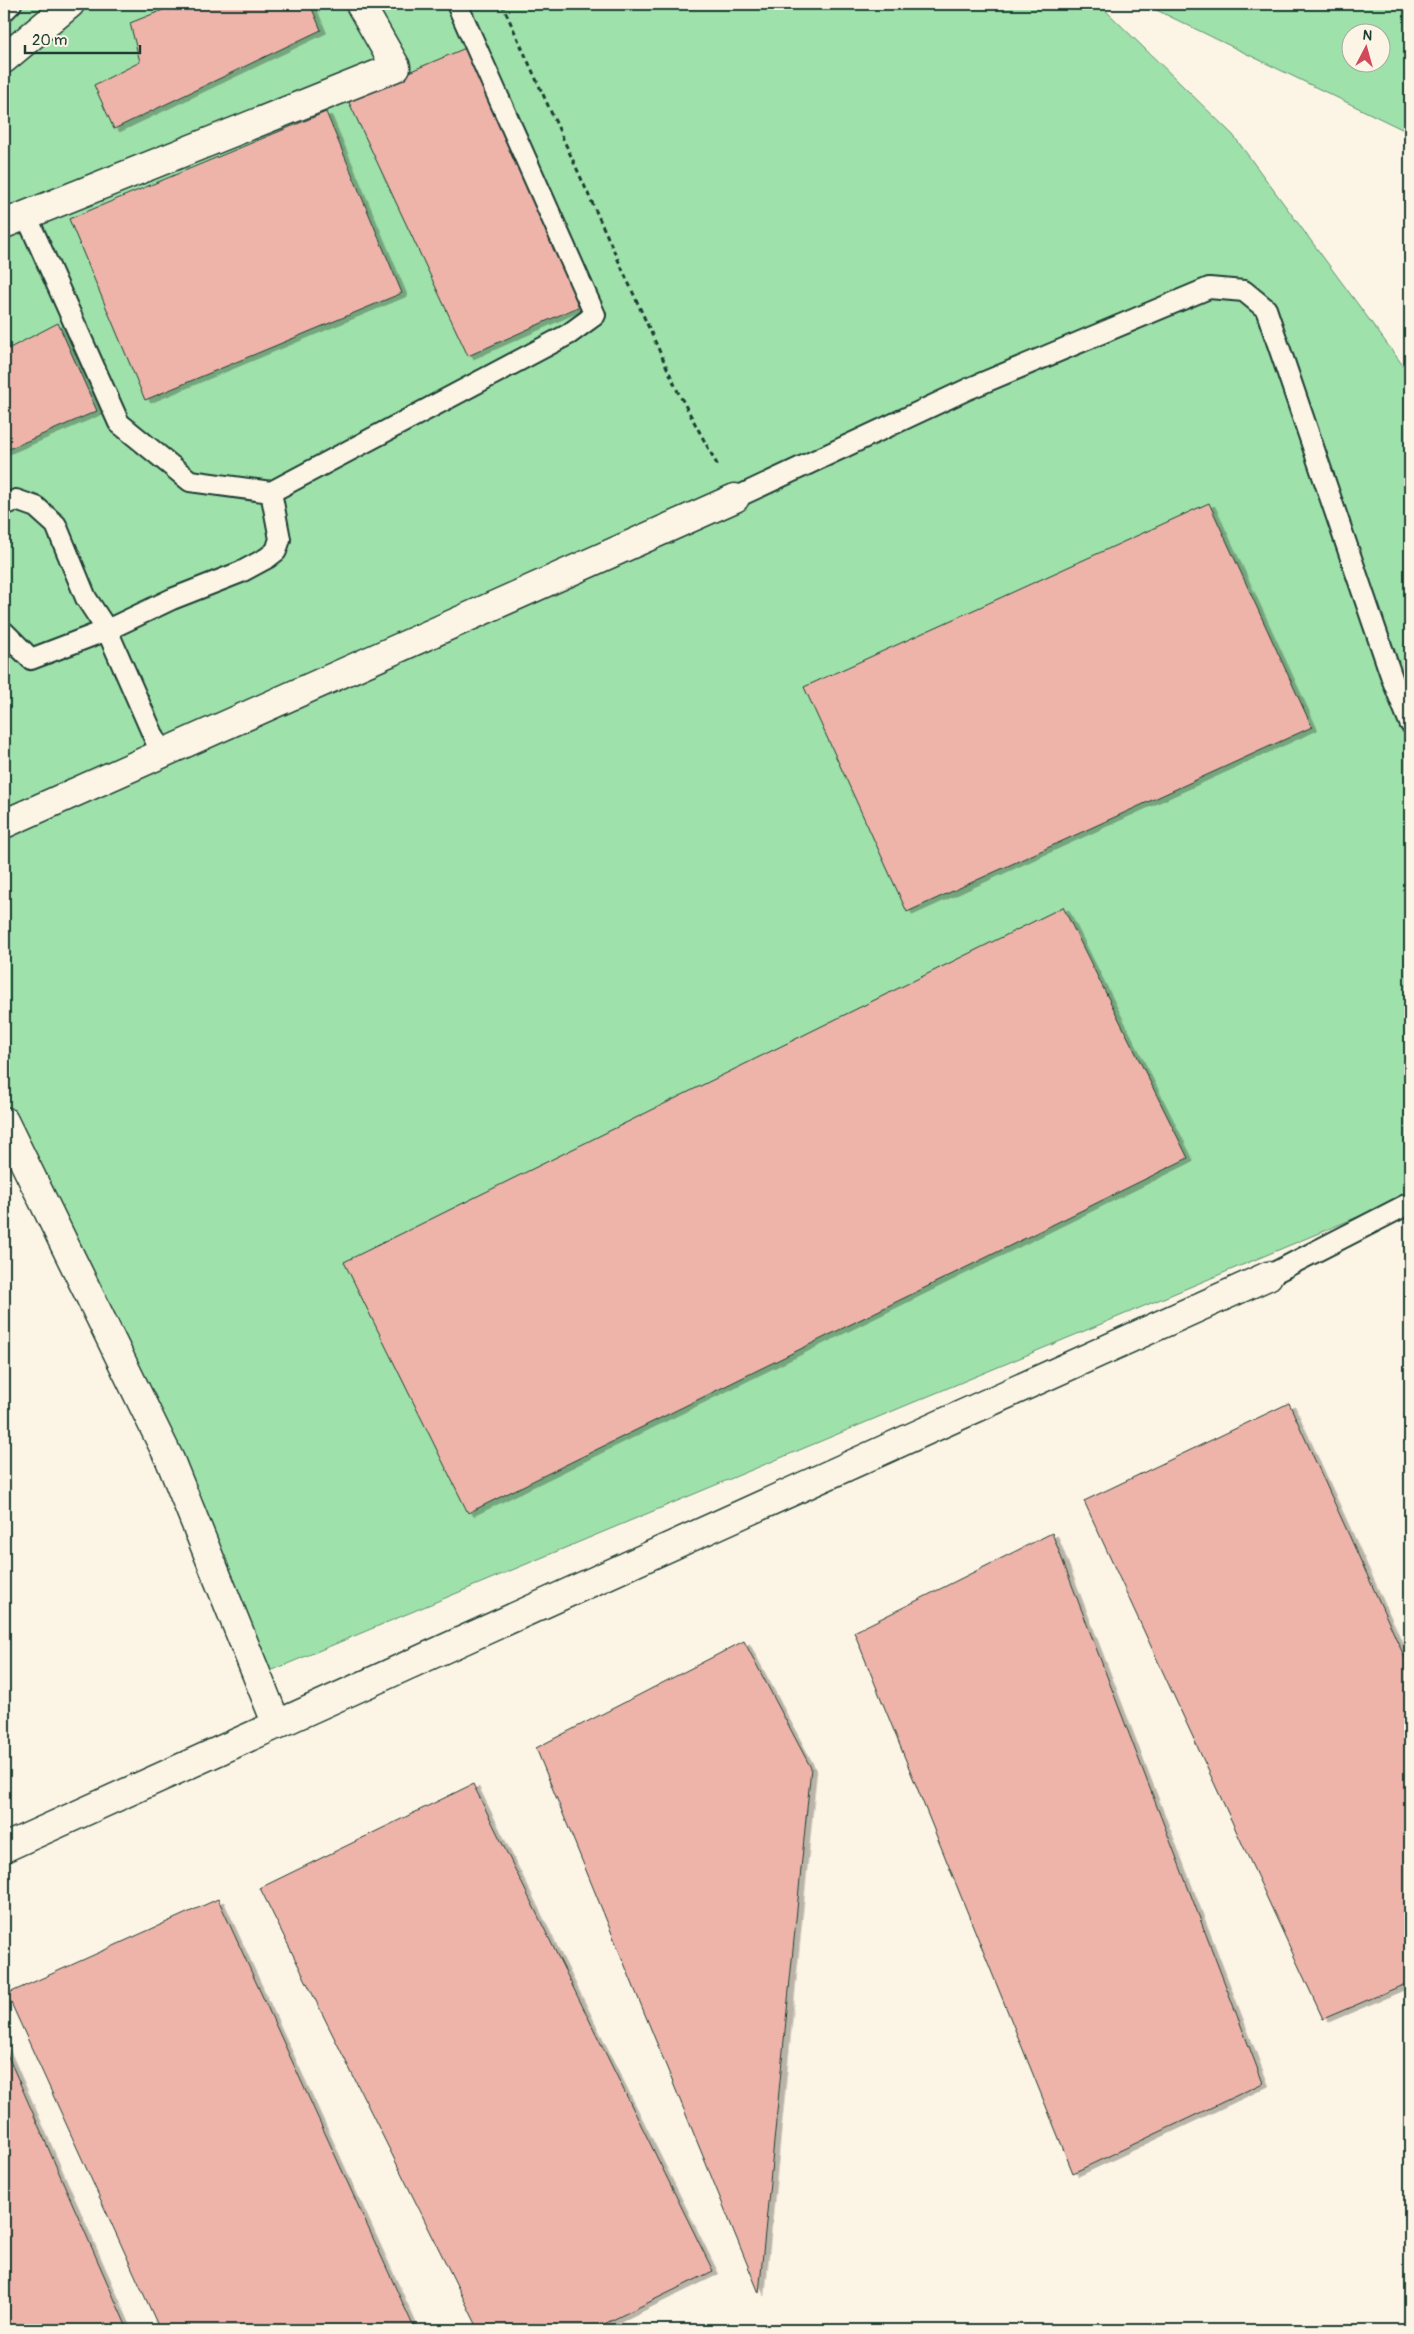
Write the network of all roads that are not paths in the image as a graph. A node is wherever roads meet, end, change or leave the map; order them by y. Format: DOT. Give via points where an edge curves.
graph roads {
  1 [pos="12,4"];
  2 [pos="70,4"];
  3 [pos="360,4"];
  4 [pos="457,4"];
  5 [pos="4,11"];
  6 [pos="4,59"];
  7 [pos="15,219"];
  8 [pos="271,492"];
  9 [pos="735,498"];
  10 [pos="4,505"];
  11 [pos="107,630"];
  12 [pos="4,632"];
  13 [pos="1410,723"];
  14 [pos="161,753"];
  15 [pos="4,824"];
  16 [pos="4,1122"];
  17 [pos="1410,1203"];
  18 [pos="1268,1276"];
  19 [pos="277,1724"];
  20 [pos="4,1848"];
  1 -- 5 [label="lane"];
  2 -- 6 [label="street"];
  3 -- 7 [label="street" via="396,68"];
  4 -- 8 [label="lane" via="595,315 569,334"];
  7 -- 8 [label="lane" via="118,423 190,481"];
  8 -- 11 [label="lane" via="280,538 276,551 241,572 172,599"];
  9 -- 13 [label="lane" via="968,389 1209,288 1244,292 1266,309 1389,671"];
  9 -- 14 [label="street"];
  10 -- 11 [label="lane" via="16,500 36,507 56,525 86,598"];
  11 -- 12 [label="lane" via="31,659"];
  11 -- 14 [label="lane"];
  14 -- 15 [label="street"];
  16 -- 19 [label="street" via="170,1460"];
  17 -- 18 [label="lane"];
  18 -- 19 [label="street"];
  19 -- 20 [label="street"];
}
